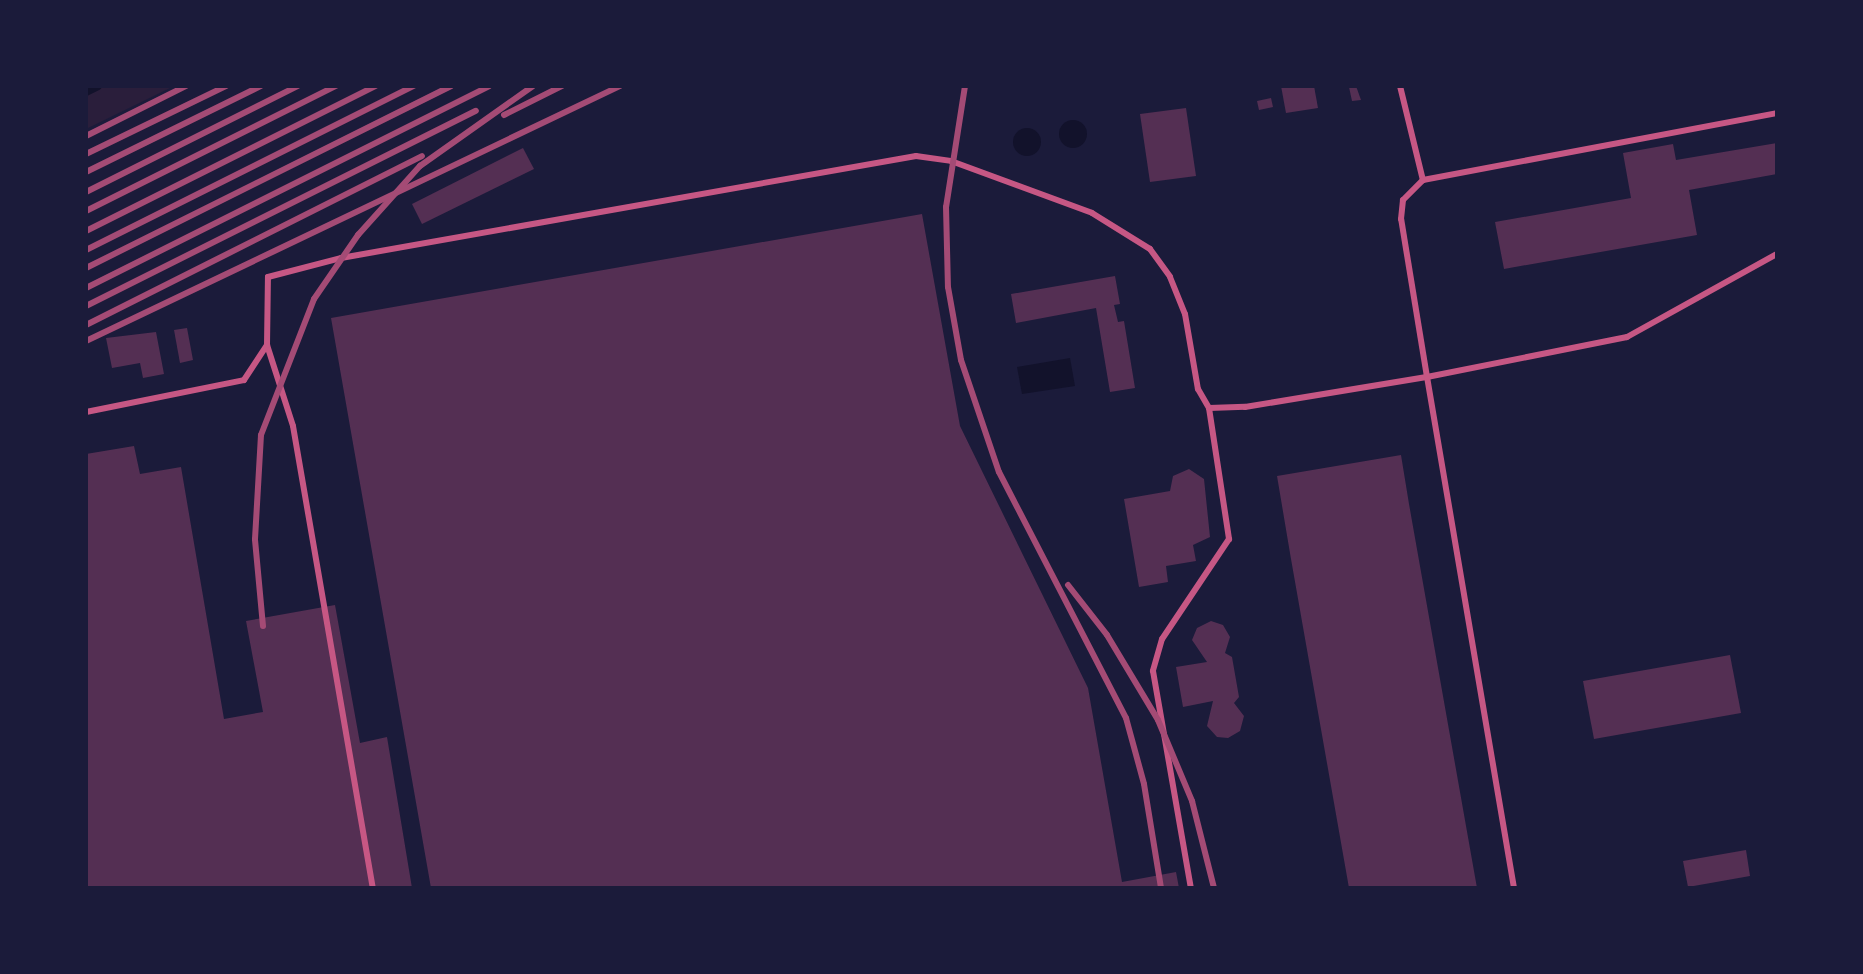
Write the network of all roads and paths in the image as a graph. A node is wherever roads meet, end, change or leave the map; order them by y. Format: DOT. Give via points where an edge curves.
graph roads {
  1 [pos="1400,86"];
  2 [pos="1777,113"];
  3 [pos="1423,180"];
  4 [pos="1777,254"];
  5 [pos="267,345"];
  6 [pos="1427,377"];
  7 [pos="1209,408"];
  8 [pos="86,412"];
  9 [pos="373,888"];
  10 [pos="1191,888"];
  11 [pos="1514,888"];
  1 -- 3 [label="lane"];
  2 -- 3 [label="lane"];
  3 -- 6 [label="lane" via="1403,200 1401,219"];
  4 -- 6 [label="lane" via="1627,337"];
  5 -- 7 [label="lane" via="268,277 341,258 916,156 951,161 1092,213 1150,249 1170,277 1185,314 1198,389"];
  5 -- 8 [label="lane" via="244,380"];
  5 -- 9 [label="lane" via="293,426"];
  6 -- 7 [label="lane" via="1245,407"];
  6 -- 11 [label="lane"];
  7 -- 10 [label="lane" via="1229,539 1162,639 1153,671"];
}
